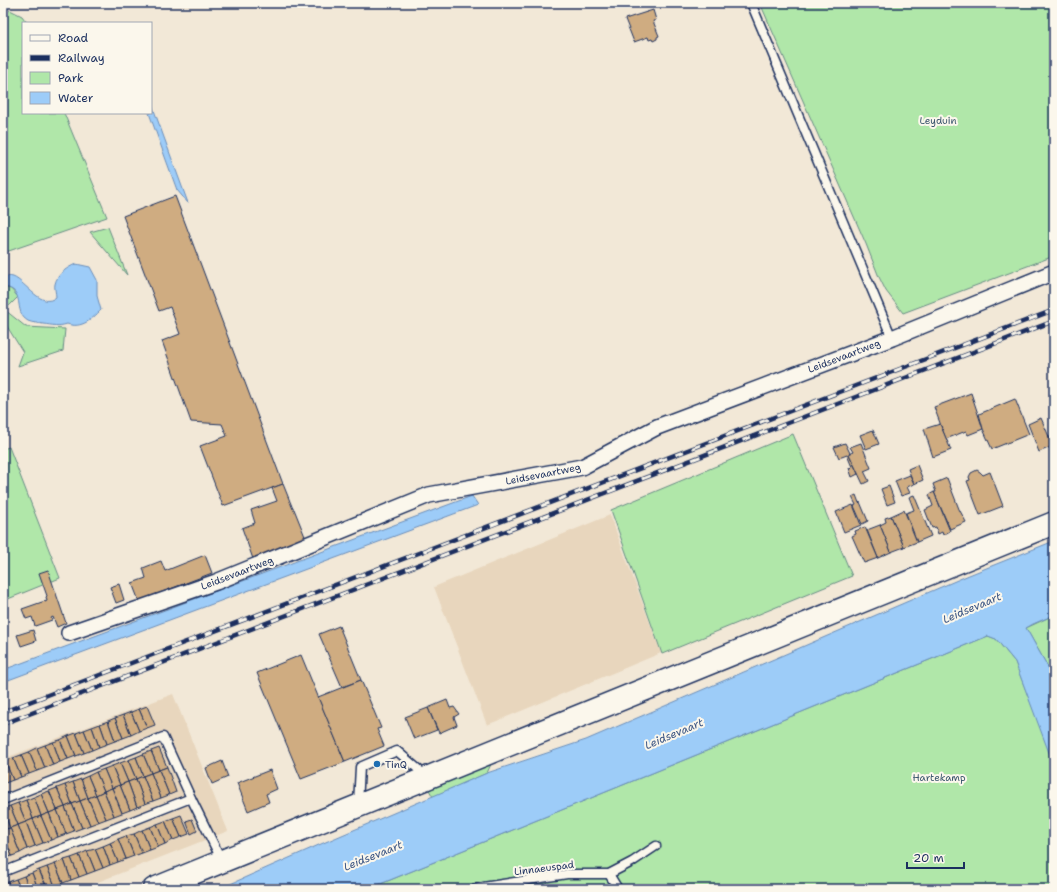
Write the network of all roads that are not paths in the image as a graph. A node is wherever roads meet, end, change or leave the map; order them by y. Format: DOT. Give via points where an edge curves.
graph roads {
  1 [pos="751,3"];
  2 [pos="1054,272"];
  3 [pos="892,338"];
  4 [pos="1054,523"];
  5 [pos="69,633"];
  6 [pos="428,778"];
  7 [pos="191,798"];
  8 [pos="3,800"];
  9 [pos="358,806"];
  10 [pos="656,846"];
  11 [pos="222,862"];
  12 [pos="3,872"];
  13 [pos="609,874"];
  14 [pos="154,889"];
  15 [pos="474,889"];
  16 [pos="618,889"];
  1 -- 3 [label="lane"];
  2 -- 3 [label="street, Leidsevaartweg"];
  3 -- 5 [label="street, Leidsevaartweg" via="657,427 582,467 429,495 216,582"];
  4 -- 6 [label="street"];
  6 -- 9 [label="street"];
  6 -- 9 [label="lane" via="397,750 360,767"];
  7 -- 8 [label="lane" via="163,737"];
  7 -- 11 [label="lane"];
  7 -- 12 [label="lane"];
  9 -- 11 [label="street"];
  10 -- 13 [label="lane, Linnaeuspad"];
  11 -- 14 [label="street"];
  13 -- 15 [label="lane, Linnaeuspad" via="567,874"];
  13 -- 16 [label="lane"];
}
